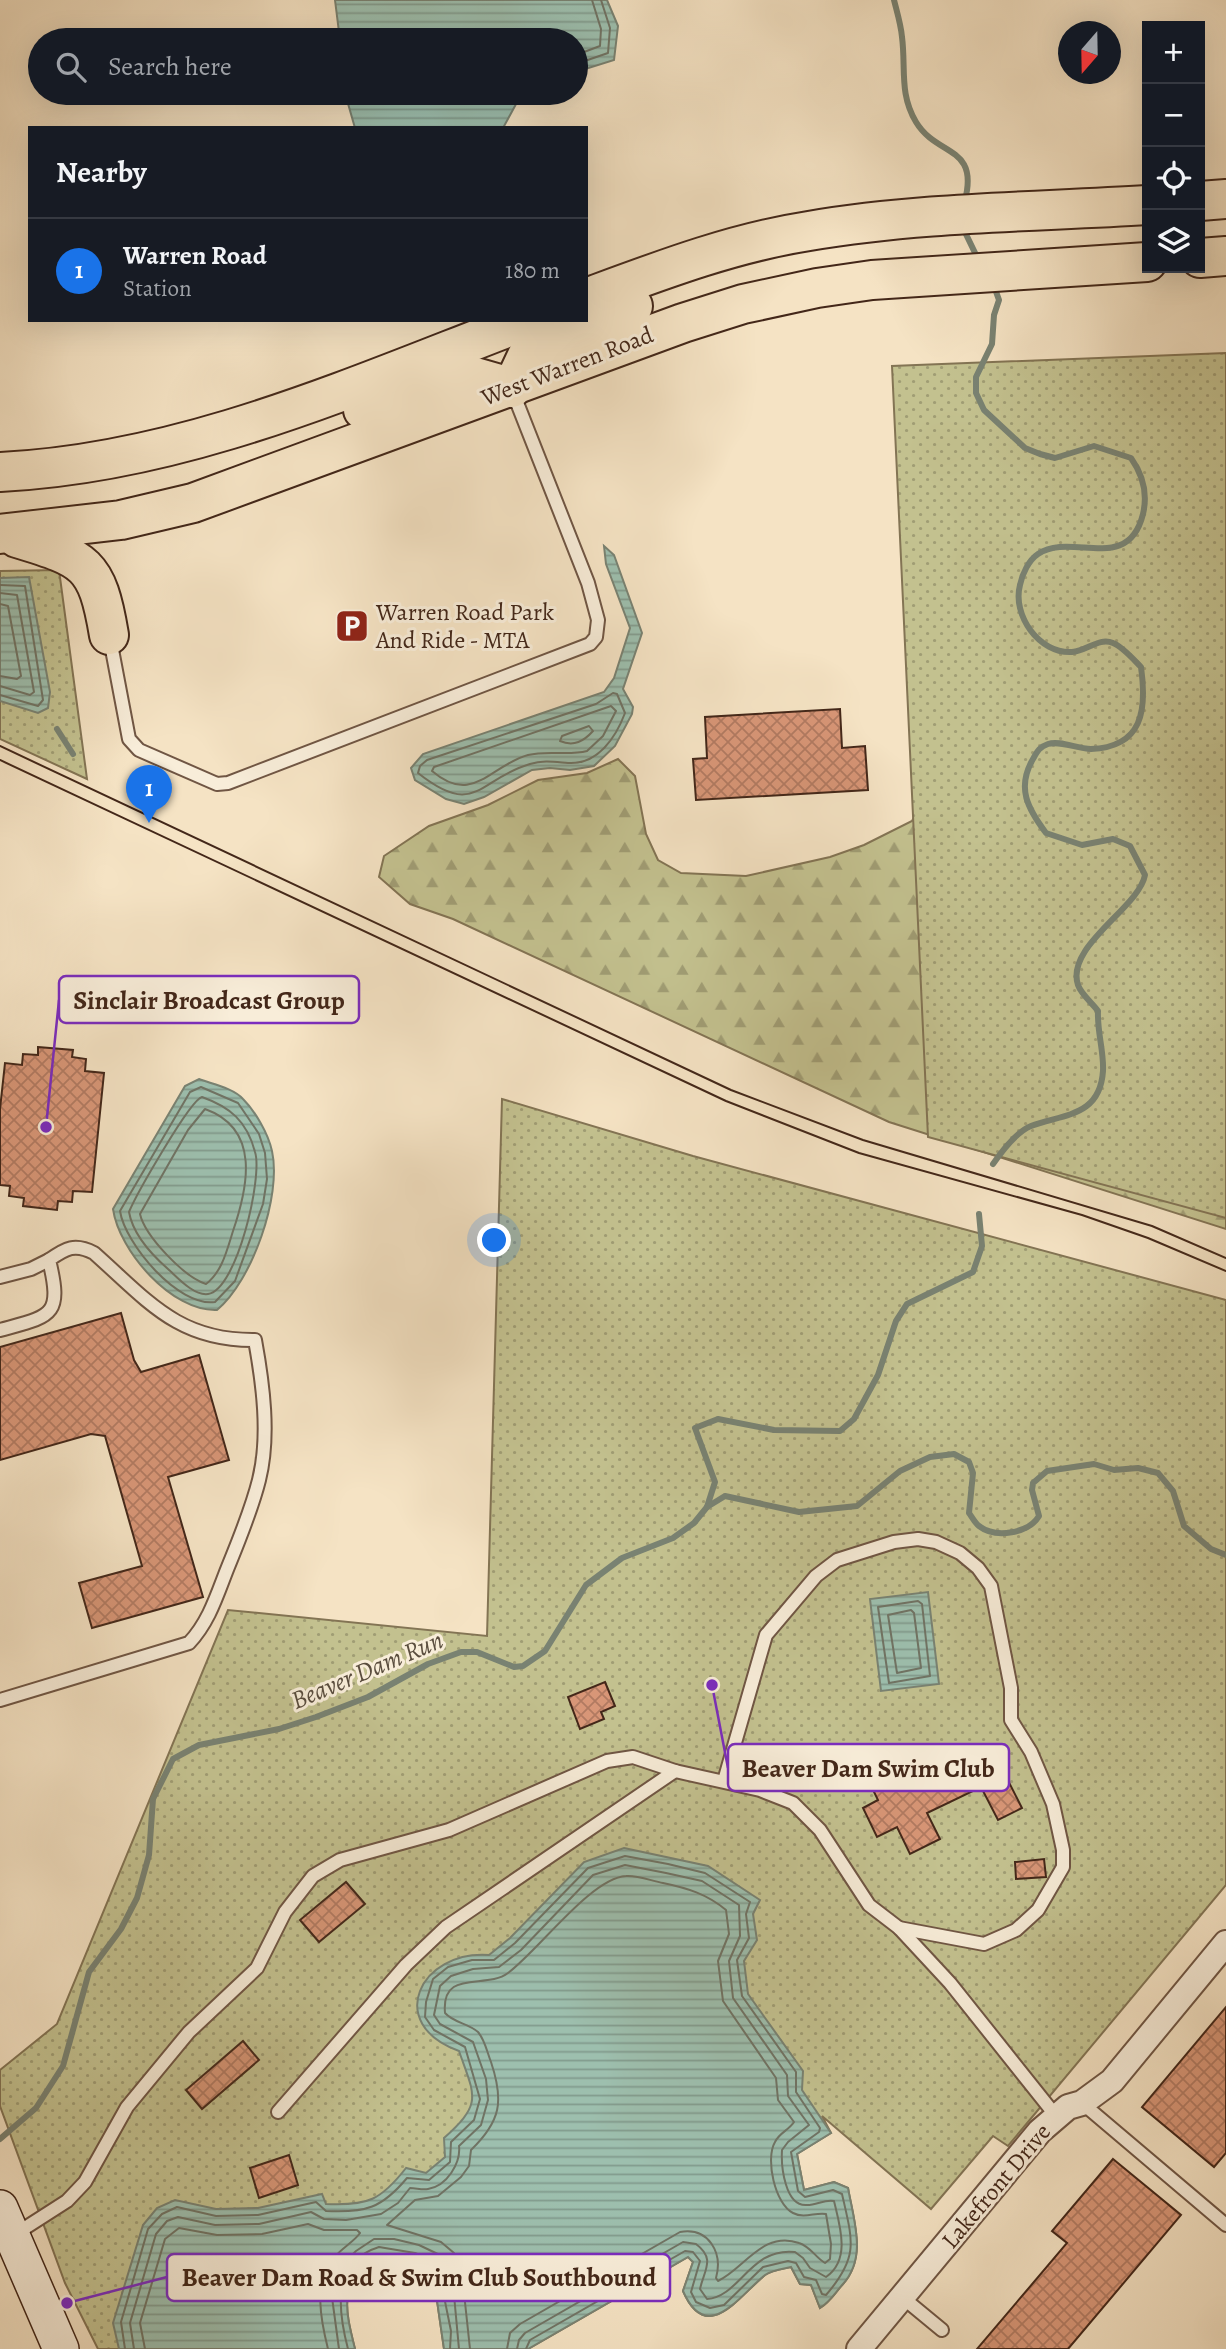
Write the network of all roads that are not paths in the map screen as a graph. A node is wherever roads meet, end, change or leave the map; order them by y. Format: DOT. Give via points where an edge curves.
graph roads {
  1 [pos="1226,199"];
  2 [pos="1205,201"];
  3 [pos="1142,205"];
  4 [pos="873,224"];
  5 [pos="1226,256"];
  6 [pos="1205,258"];
  7 [pos="1142,262"];
  8 [pos="588,297"];
  9 [pos="522,322"];
  10 [pos="512,388"];
  11 [pos="46,470"];
  12 [pos="0,472"];
  13 [pos="1,534"];
  14 [pos="109,635"];
  15 [pos="49,1260"];
  16 [pos="0,1278"];
  17 [pos="0,1330"];
  18 [pos="0,1700"];
  19 [pos="675,1771"];
  20 [pos="724,1781"];
  21 [pos="899,1928"];
  22 [pos="1226,1944"];
  23 [pos="1082,2103"];
  24 [pos="278,2112"];
  25 [pos="1056,2116"];
  26 [pos="5,2223"];
  27 [pos="1226,2225"];
  28 [pos="902,2297"];
  29 [pos="942,2330"];
  30 [pos="61,2349"];
  31 [pos="859,2349"];
  1 -- 2 [label="main road"];
  3 -- 4 [label="main road"];
  4 -- 8 [label="main road" via="810,230 727,248"];
  4 -- 10 [label="main road" via="719,273 548,340 527,356"];
  5 -- 6 [label="main road"];
  7 -- 10 [label="main road, West Warren Road" via="817,288 683,323"];
  9 -- 11 [label="main road" via="202,440"];
  10 -- 11 [label="main road" via="475,377 445,380 304,433 201,464"];
  10 -- 13 [label="main road, West Warren Road" via="193,503 121,520"];
  10 -- 14 [label="lane" via="587,583 598,620 590,645 218,784 139,750 128,739"];
  11 -- 12 [label="main road"];
  13 -- 14 [label="main road" via="64,552 90,572 102,598"];
  15 -- 16 [label="lane"];
  15 -- 17 [label="lane" via="55,1283 53,1308 46,1315"];
  15 -- 18 [label="lane" via="67,1247 83,1247 173,1321 224,1340 255,1340 262,1382 263,1455 259,1479 214,1605 189,1643"];
  19 -- 20 [label="lane"];
  19 -- 24 [label="lane" via="446,1927 397,1975"];
  19 -- 26 [label="lane" via="633,1757 607,1761 449,1830 340,1860 313,1876 285,1912 257,1968 189,2032 127,2107 85,2182 67,2201"];
  20 -- 21 [label="lane" via="793,1803 820,1830 869,1905"];
  20 -- 21 [label="lane" via="766,1635 816,1576 837,1560 918,1539 960,1553 978,1568 991,1587 1000,1622 1011,1688 1011,1720 1031,1752 1053,1804 1063,1867 1038,1910 997,1940 984,1944"];
  21 -- 25 [label="lane" via="950,1983"];
  22 -- 23 [label="street, Lakefront Drive" via="1112,2081"];
  23 -- 25 [label="street, Lakefront Drive"];
  23 -- 27 [label="lane"];
  25 -- 28 [label="street, Lakefront Drive"];
  26 -- 30 [label="main road"];
  28 -- 29 [label="lane"];
  28 -- 31 [label="street, Lakefront Drive"];
}
